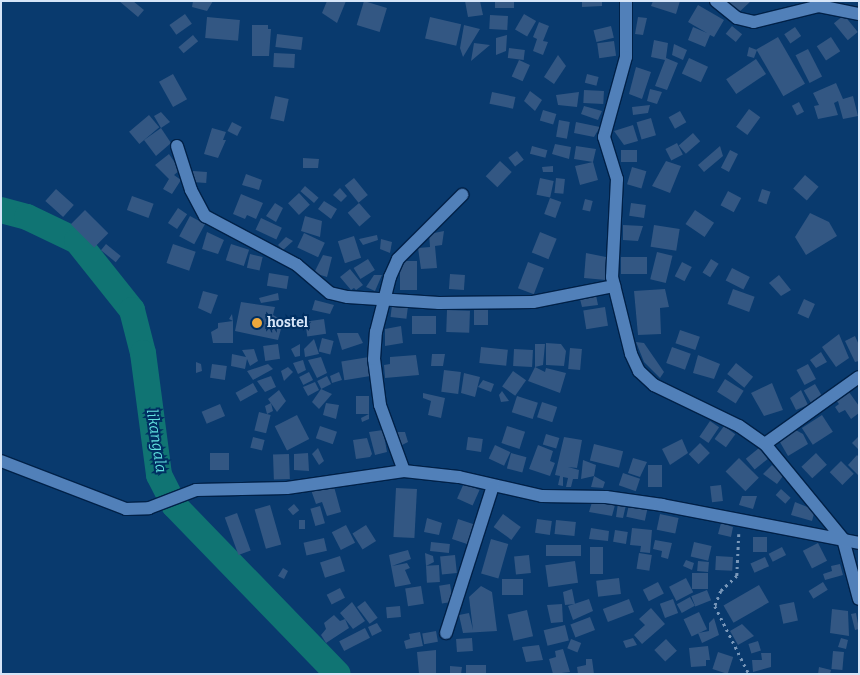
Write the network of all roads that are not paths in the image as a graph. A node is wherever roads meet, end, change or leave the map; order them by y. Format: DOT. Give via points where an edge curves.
graph roads {
  1 [pos="626,1"];
  2 [pos="716,1"];
  3 [pos="859,14"];
  4 [pos="177,146"];
  5 [pos="462,195"];
  6 [pos="614,286"];
  7 [pos="384,300"];
  8 [pos="859,377"];
  9 [pos="765,444"];
  10 [pos="1,461"];
  11 [pos="404,471"];
  12 [pos="493,486"];
  13 [pos="843,539"];
  14 [pos="859,543"];
  15 [pos="859,599"];
  16 [pos="446,633"];
  1 -- 6 [label="street" via="626,57 604,137 617,178"];
  2 -- 3 [label="street" via="737,18 754,22 819,6"];
  4 -- 7 [label="street" via="191,190 205,216 297,265 330,293"];
  5 -- 7 [label="street" via="398,259"];
  6 -- 7 [label="street" via="533,302"];
  6 -- 9 [label="street" via="631,354 640,371 666,393 739,426"];
  7 -- 11 [label="street" via="375,339 376,379 380,405"];
  8 -- 9 [label="street"];
  9 -- 13 [label="street"];
  10 -- 11 [label="street" via="126,509 139,510 208,489 287,488"];
  11 -- 12 [label="street" via="459,477"];
  12 -- 13 [label="street" via="542,496 606,497"];
  12 -- 16 [label="street"];
  13 -- 14 [label="street"];
  13 -- 15 [label="street"];
}
